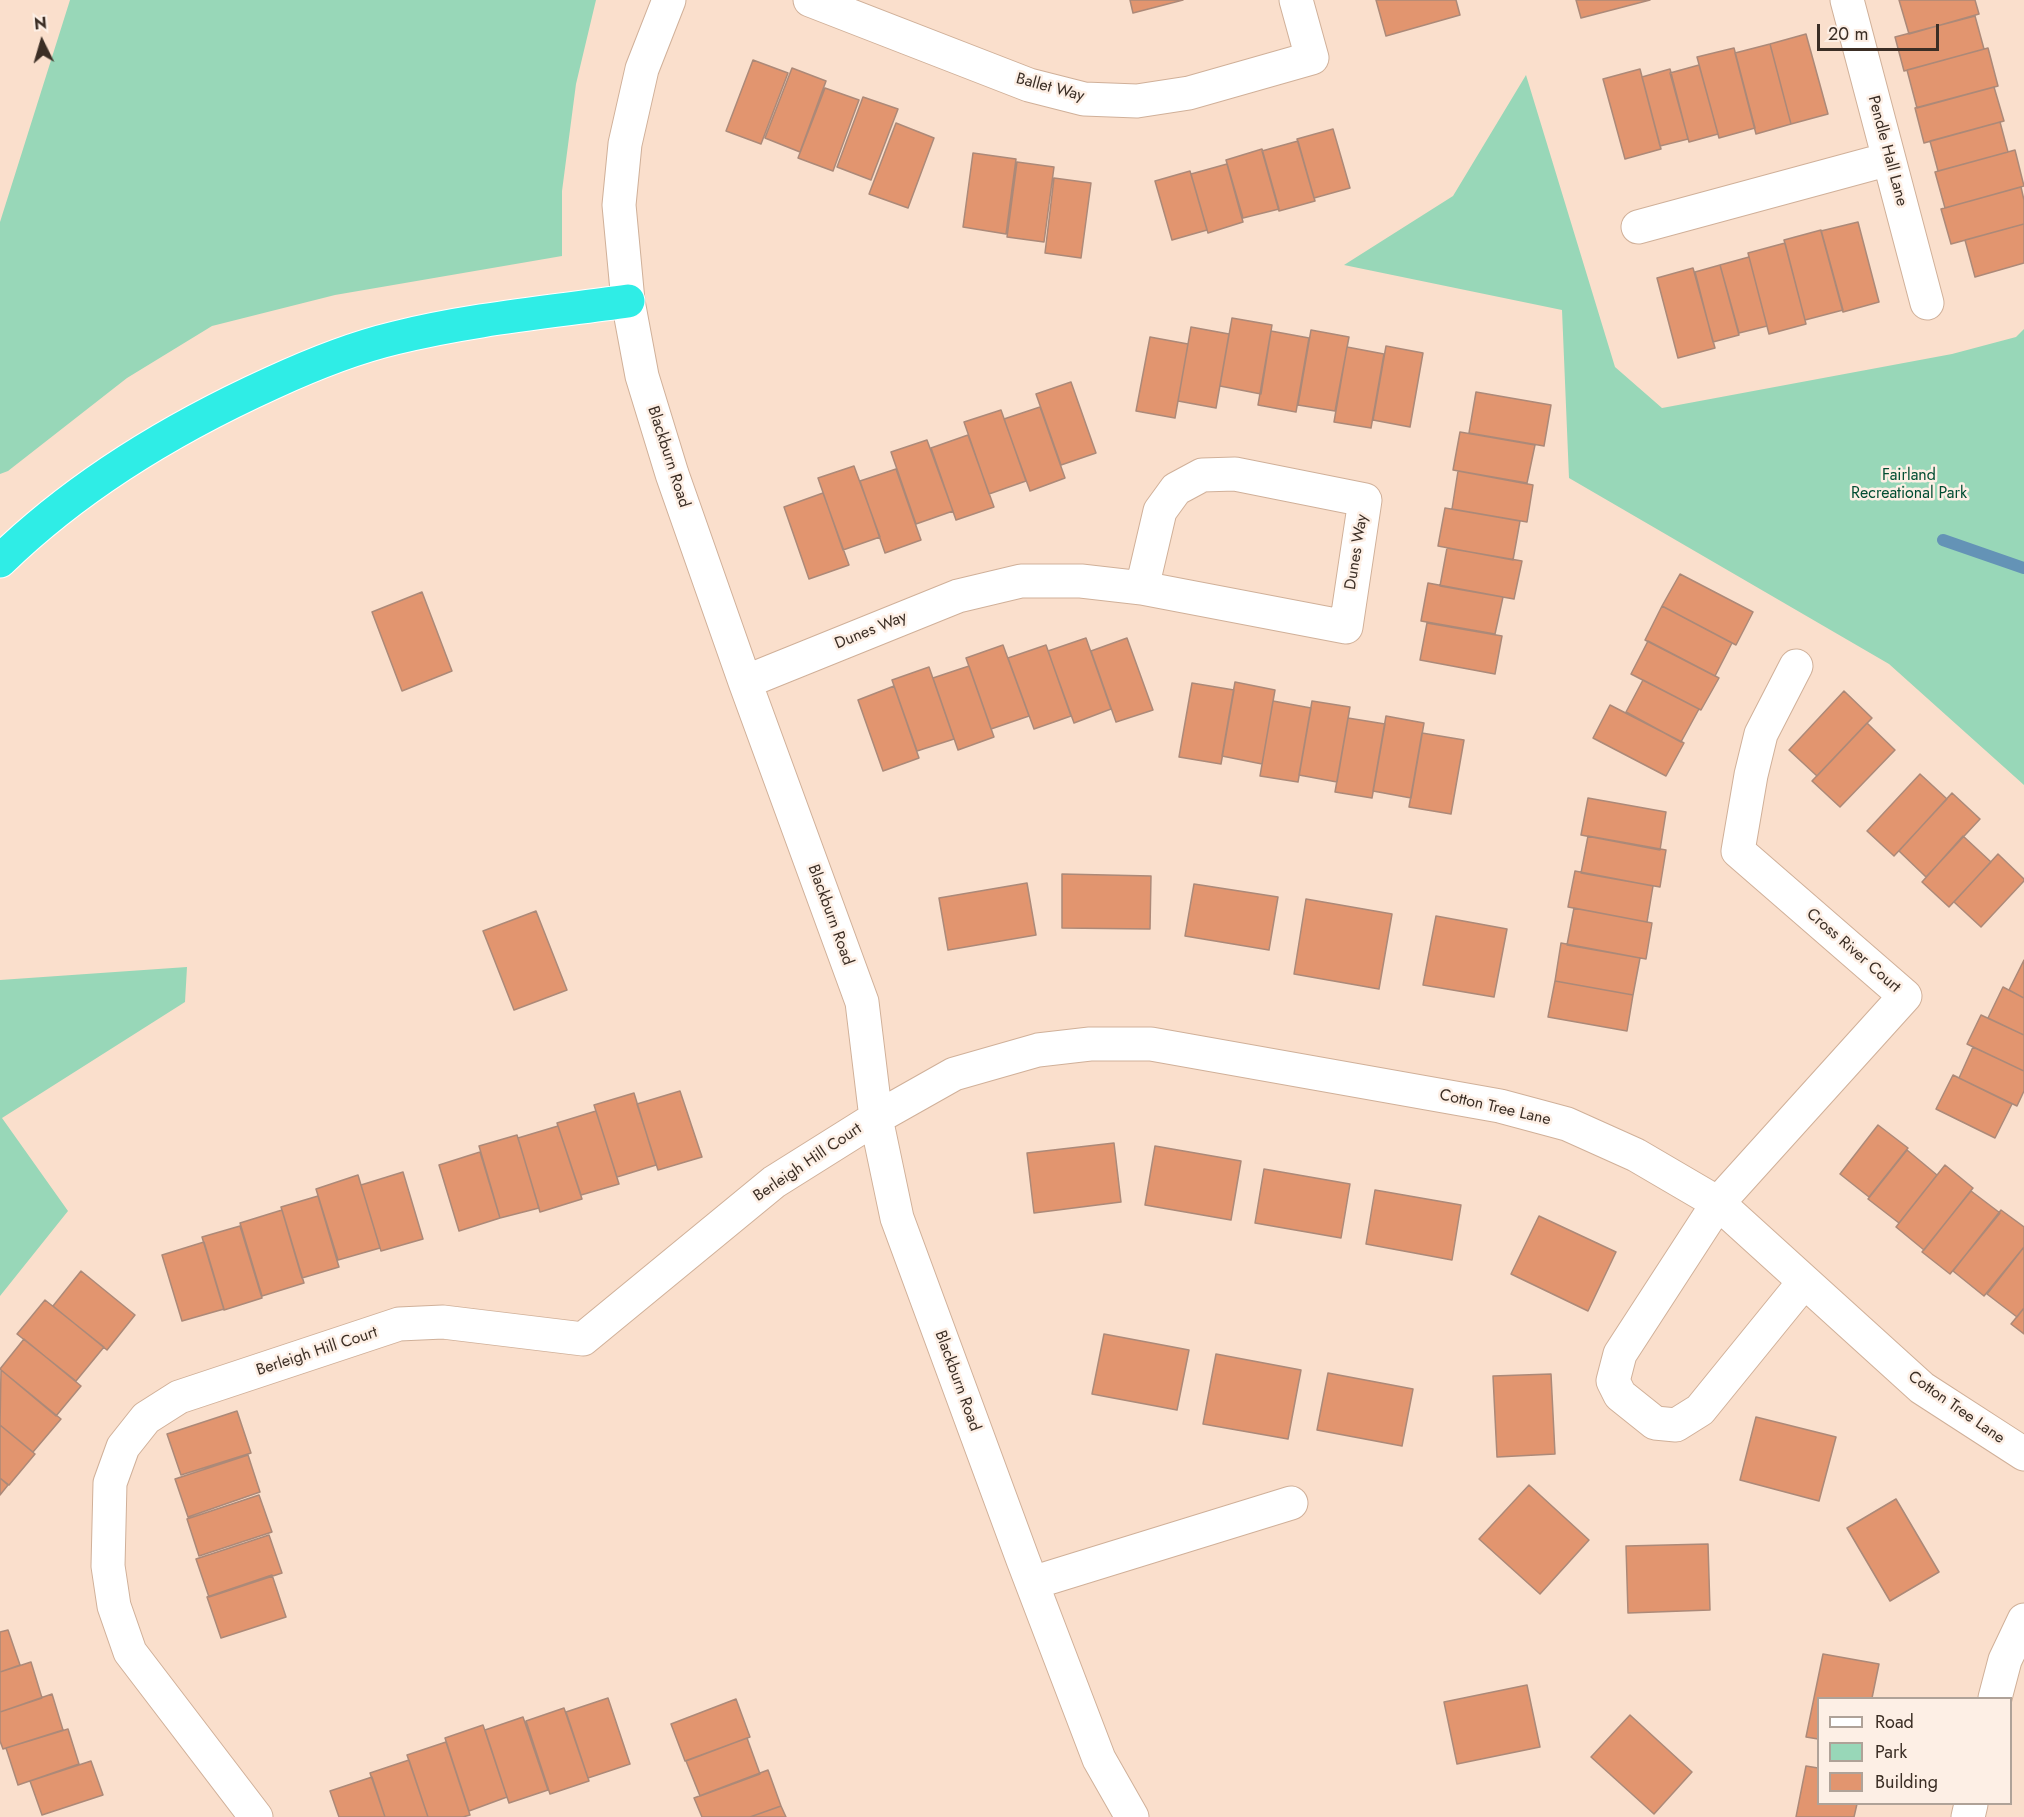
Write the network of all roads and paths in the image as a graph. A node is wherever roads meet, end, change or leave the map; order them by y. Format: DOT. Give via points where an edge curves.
graph roads {
  1 [pos="669,0"];
  2 [pos="810,0"];
  3 [pos="1296,0"];
  4 [pos="1847,0"];
  5 [pos="1889,159"];
  6 [pos="1638,227"];
  7 [pos="628,301"];
  8 [pos="1927,303"];
  9 [pos="0,561"];
  10 [pos="1142,588"];
  11 [pos="1796,666"];
  12 [pos="745,682"];
  13 [pos="876,1118"];
  14 [pos="1718,1203"];
  15 [pos="1804,1282"];
  16 [pos="2024,1454"];
  17 [pos="1291,1503"];
  18 [pos="1032,1583"];
  19 [pos="2024,1620"];
  20 [pos="1995,1697"];
  21 [pos="256,1817"];
  22 [pos="1132,1817"];
  1 -- 7 [label="street, Blackburn Road" via="642,69 625,144 619,205"];
  2 -- 3 [label="street, Ballet Way" via="1029,86 1084,99 1137,101 1189,93 1312,58"];
  4 -- 5 [label="street, Pendle Hall Lane"];
  5 -- 6 [label="street"];
  5 -- 8 [label="street, Pendle Hall Lane"];
  7 -- 9 [label="highway" via="477,320 393,338 314,364 217,408 101,477"];
  7 -- 12 [label="street, Blackburn Road" via="642,376 669,466"];
  10 -- 10 [label="street, Dunes Way" via="1160,512 1176,489 1202,475 1235,474 1365,500 1346,627"];
  10 -- 12 [label="street, Dunes Way" via="1081,581 1021,581 958,596"];
  11 -- 14 [label="street, Cross River Court" via="1761,734 1738,852 1905,996"];
  12 -- 13 [label="street, Blackburn Road" via="862,1002"];
  13 -- 14 [label="street, Cotton Tree Lane" via="954,1074 1038,1050 1090,1044 1151,1044 1500,1106 1567,1124 1636,1155"];
  13 -- 18 [label="street, Blackburn Road" via="897,1218"];
  13 -- 21 [label="street, Berleigh Hill Court" via="774,1182 583,1339 443,1322 399,1324 179,1398 146,1418 123,1447 110,1483 108,1566 114,1606 130,1652"];
  14 -- 15 [label="street, Cotton Tree Lane"];
  14 -- 15 [label="street" via="1620,1354 1613,1381 1620,1395 1655,1423 1676,1425 1700,1410"];
  15 -- 16 [label="street, Cotton Tree Lane" via="1922,1388"];
  17 -- 18 [label="street"];
  18 -- 22 [label="street, Blackburn Road" via="1099,1759"];
  19 -- 20 [label="street" via="2005,1660"];
}
